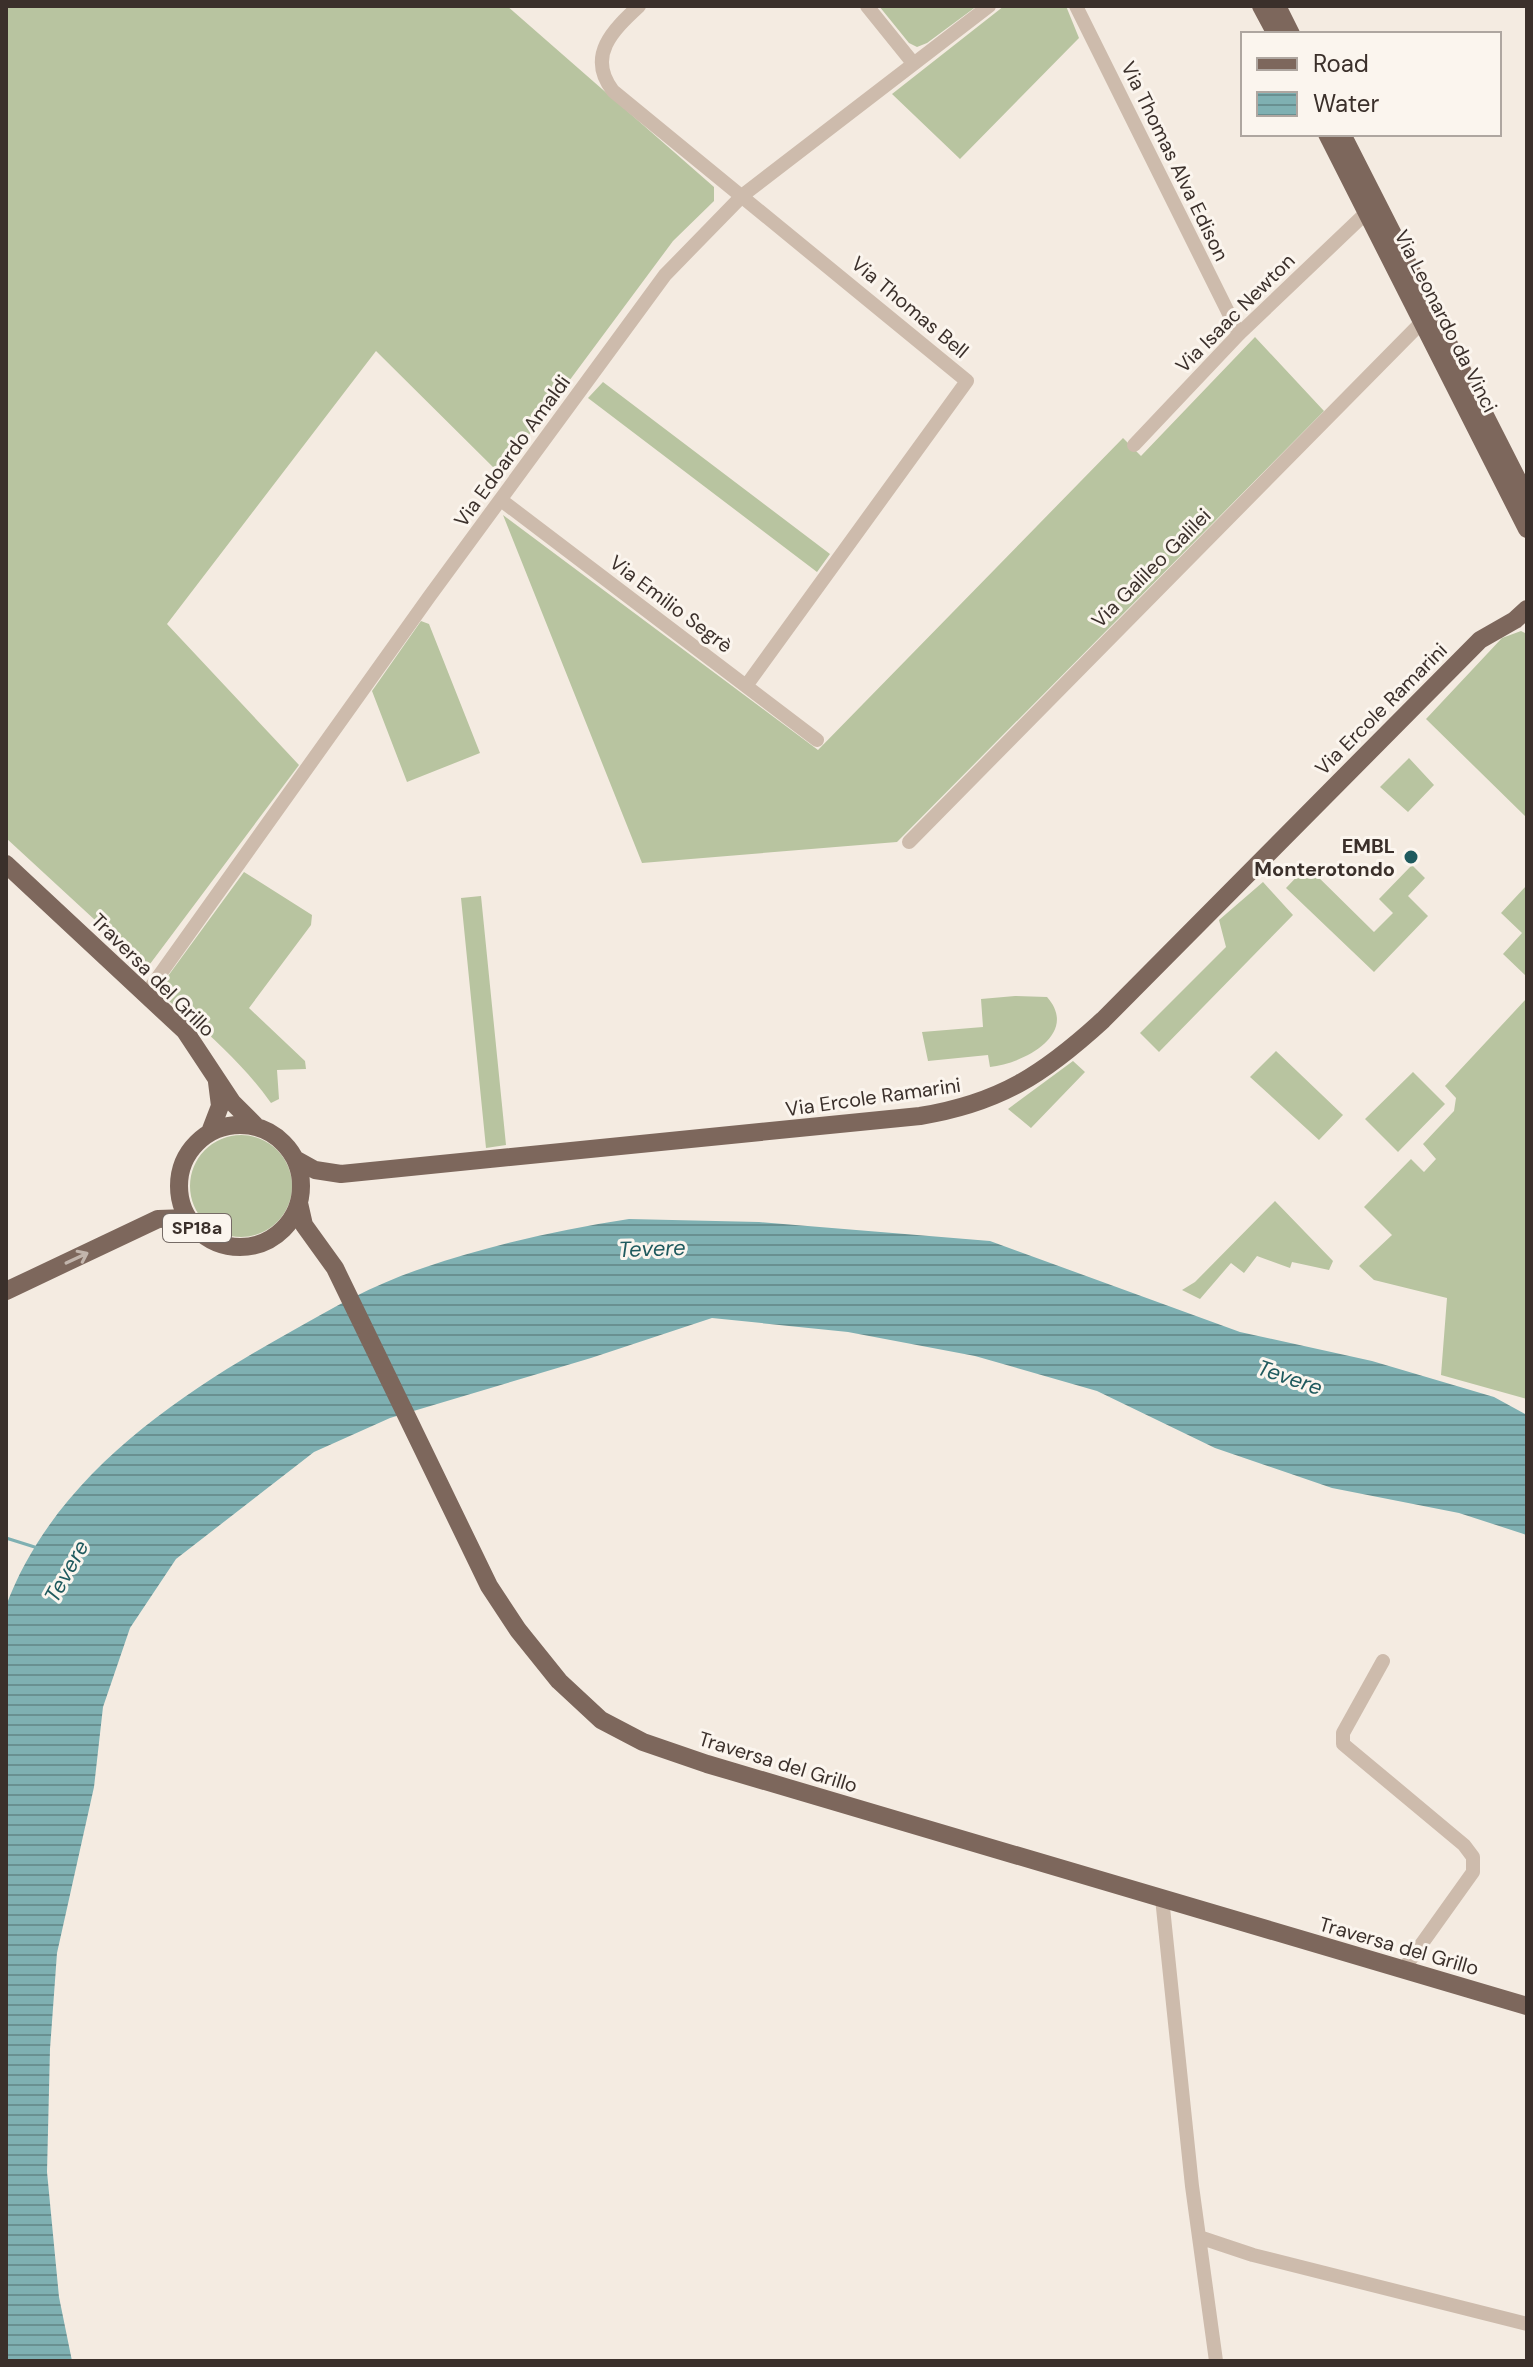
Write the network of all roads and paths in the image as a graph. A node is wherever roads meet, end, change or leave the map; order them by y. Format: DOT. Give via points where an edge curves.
graph roads {
  1 [pos="639,6"];
  2 [pos="867,6"];
  3 [pos="989,6"];
  4 [pos="1076,6"];
  5 [pos="1261,6"];
  6 [pos="1277,6"];
  7 [pos="1275,32"];
  8 [pos="1290,32"];
  9 [pos="913,63"];
  10 [pos="1328,136"];
  11 [pos="1343,136"];
  12 [pos="743,195"];
  13 [pos="1367,212"];
  14 [pos="1421,323"];
  15 [pos="1239,334"];
  16 [pos="1134,445"];
  17 [pos="1527,498"];
  18 [pos="501,500"];
  19 [pos="1527,529"];
  20 [pos="1527,609"];
  21 [pos="1519,624"];
  22 [pos="746,686"];
  23 [pos="817,740"];
  24 [pos="909,842"];
  25 [pos="6,864"];
  26 [pos="6,884"];
  27 [pos="43,898"];
  28 [pos="146,994"];
  29 [pos="215,1075"];
  30 [pos="255,1125"];
  31 [pos="210,1132"];
  32 [pos="297,1160"];
  33 [pos="341,1174"];
  34 [pos="300,1201"];
  35 [pos="188,1218"];
  36 [pos="272,1239"];
  37 [pos="318,1245"];
  38 [pos="6,1291"];
  39 [pos="1383,1661"];
  40 [pos="1162,1898"];
  41 [pos="1403,1970"];
  42 [pos="1527,2006"];
  43 [pos="1199,2237"];
  44 [pos="1527,2324"];
  45 [pos="1216,2361"];
  1 -- 12 [label="street, Via Thomas Bell" via="605,44 600,60 605,79 625,102"];
  2 -- 9 [label="street"];
  3 -- 9 [label="street, Via Edoardo Amaldi"];
  4 -- 15 [label="street, Via Thomas Alva Edison"];
  5 -- 7 [label="main road"];
  6 -- 8 [label="main road"];
  9 -- 12 [label="street, Via Edoardo Amaldi"];
  10 -- 13 [label="main road, Via Leonardo da Vinci"];
  11 -- 17 [label="main road, Via Leonardo da Vinci"];
  12 -- 18 [label="street, Via Edoardo Amaldi" via="665,275"];
  12 -- 22 [label="street, Via Thomas Bell" via="967,381"];
  13 -- 14 [label="main road, Via Leonardo da Vinci"];
  13 -- 15 [label="street, Via Isaac Newton"];
  14 -- 19 [label="main road, Via Leonardo da Vinci"];
  14 -- 24 [label="street, Via Galileo Galilei"];
  15 -- 16 [label="street, Via Isaac Newton"];
  18 -- 22 [label="street, Via Emilio Segrè"];
  18 -- 28 [label="street, Via Edoardo Amaldi"];
  20 -- 21 [label="main road, Via Ercole Ramarini"];
  21 -- 33 [label="main road, Via Ercole Ramarini" via="1480,640 1093,1029 1058,1060 1008,1092 920,1116"];
  22 -- 23 [label="street, Via Emilio Segrè"];
  25 -- 27 [label="main road, Traversa del Grillo"];
  26 -- 27 [label="main road, Traversa del Grillo"];
  27 -- 28 [label="main road, Traversa del Grillo"];
  28 -- 29 [label="main road, Traversa del Grillo" via="192,1040"];
  29 -- 30 [label="main road, Traversa del Grillo"];
  29 -- 31 [label="main road" via="220,1106"];
  30 -- 31 [label="main road" via="228,1125"];
  30 -- 32 [label="main road, Traversa del Grillo" via="285,1142"];
  31 -- 35 [label="main road, SP18a" via="181,1168 181,1202"];
  32 -- 33 [label="main road, Via Ercole Ramarini" via="315,1170"];
  32 -- 34 [label="main road, Traversa del Grillo"];
  33 -- 34 [label="main road, Via Ercole Ramarini" via="320,1182"];
  34 -- 36 [label="main road" via="286,1227"];
  34 -- 37 [label="main road, Traversa del Grillo" via="304,1225"];
  35 -- 36 [label="main road, SP18a" via="216,1243 254,1246"];
  38 -- 35 [label="main road, one-way" via="158,1219"];
  36 -- 37 [label="main road"];
  37 -- 40 [label="main road, Traversa del Grillo" via="341,1280 489,1586 559,1681 606,1723 694,1760"];
  39 -- 41 [label="street" via="1343,1733 1343,1744 1473,1857 1473,1872"];
  40 -- 41 [label="main road, Traversa del Grillo"];
  40 -- 43 [label="street"];
  41 -- 42 [label="main road, Traversa del Grillo"];
  43 -- 44 [label="street"];
  43 -- 45 [label="street"];
}
